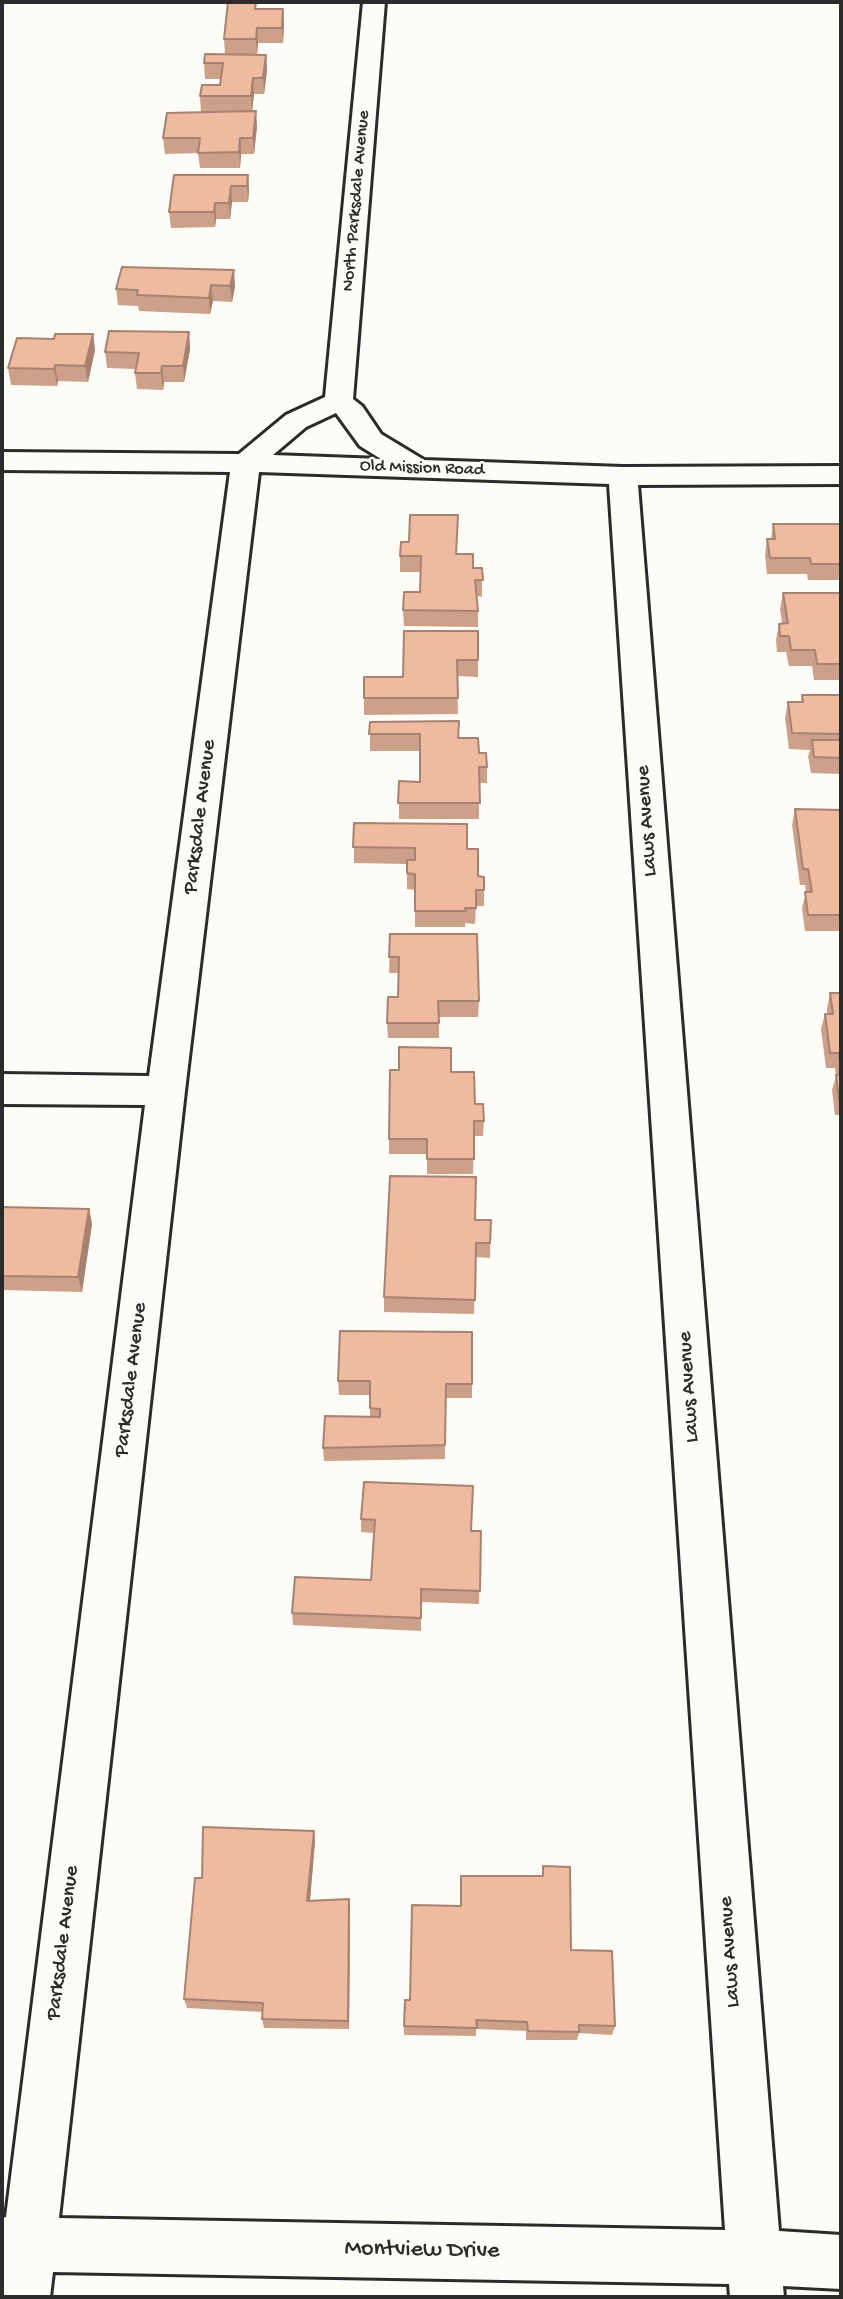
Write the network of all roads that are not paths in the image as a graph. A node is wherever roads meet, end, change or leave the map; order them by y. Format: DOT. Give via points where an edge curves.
graph roads {
  1 [pos="374,2"];
  2 [pos="339,401"];
  3 [pos="2,461"];
  4 [pos="246,463"];
  5 [pos="418,469"];
  6 [pos="841,475"];
  7 [pos="623,476"];
  8 [pos="2,1089"];
  9 [pos="166,1091"];
  10 [pos="15,2244"];
  11 [pos="841,2262"];
  12 [pos="755,2277"];
  13 [pos="23,2297"];
  1 -- 2 [label="street, North Parksdale Avenue"];
  2 -- 4 [label="street" via="296,421"];
  2 -- 5 [label="street" via="370,440"];
  3 -- 4 [label="street, Old Mission Road"];
  4 -- 5 [label="street, Old Mission Road"];
  4 -- 9 [label="street, Parksdale Avenue"];
  5 -- 7 [label="street, Old Mission Road"];
  6 -- 7 [label="street, Old Mission Road"];
  7 -- 12 [label="street, Laws Avenue"];
  8 -- 9 [label="street"];
  9 -- 10 [label="street, Parksdale Avenue"];
  10 -- 12 [label="street, Montview Drive"];
  10 -- 13 [label="street, Parksdale Avenue"];
  11 -- 12 [label="street, Montview Drive"];
}
